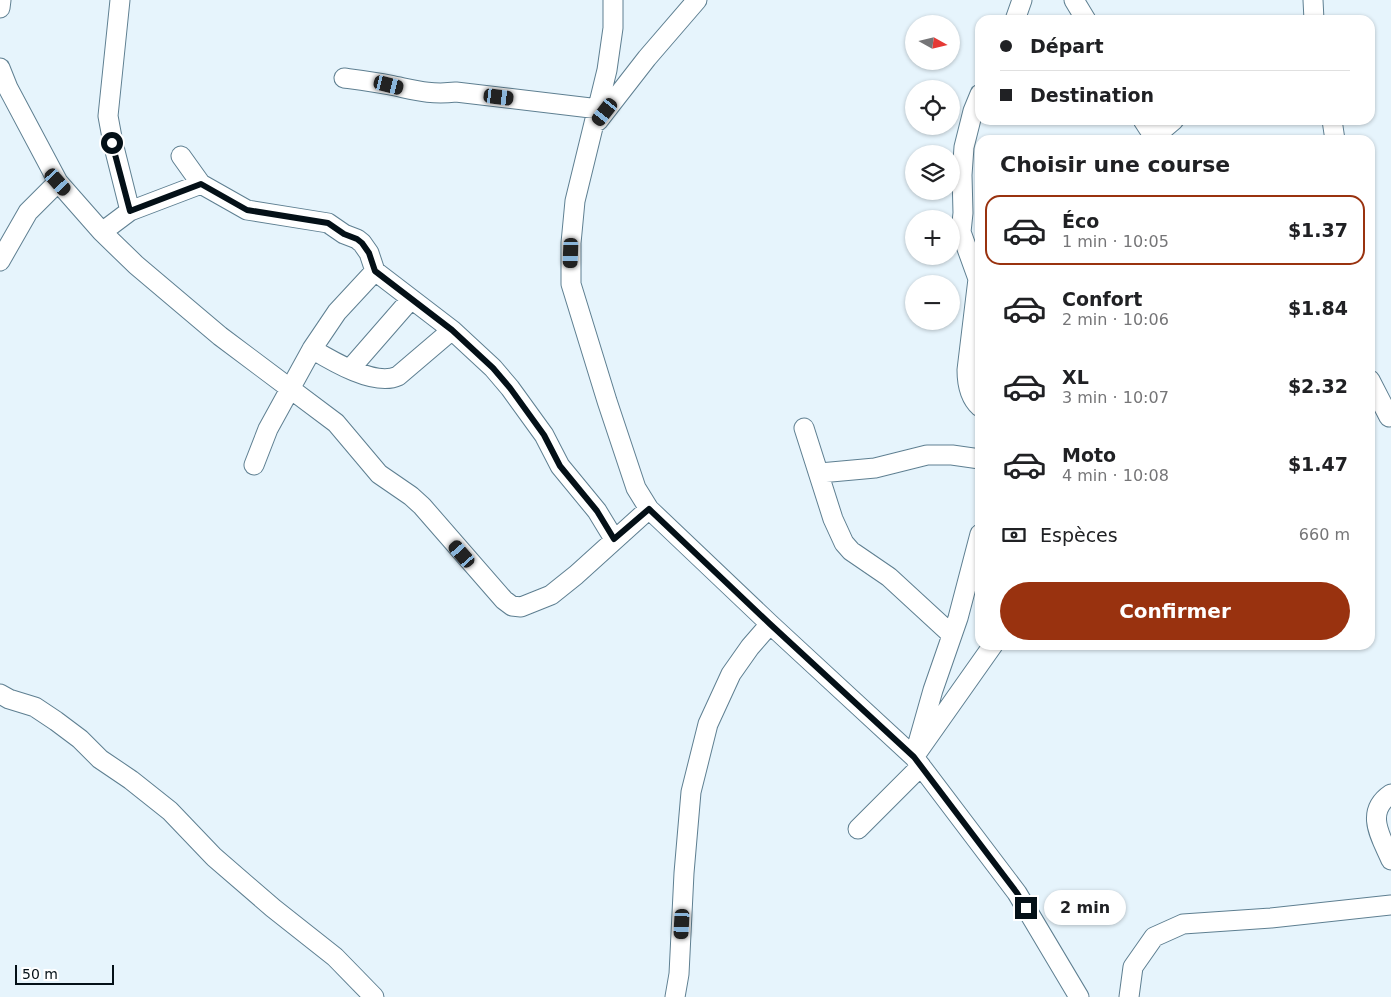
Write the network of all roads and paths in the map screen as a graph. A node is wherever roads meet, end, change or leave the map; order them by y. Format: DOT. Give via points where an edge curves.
graph roads {
  1 [pos="2,0"];
  2 [pos="120,0"];
  3 [pos="613,0"];
  4 [pos="697,0"];
  5 [pos="1022,0"];
  6 [pos="1074,0"];
  7 [pos="0,8"];
  8 [pos="1016,15"];
  9 [pos="1083,15"];
  10 [pos="0,68"];
  11 [pos="344,78"];
  12 [pos="975,105"];
  13 [pos="597,117"];
  14 [pos="1169,125"];
  15 [pos="1158,135"];
  16 [pos="181,156"];
  17 [pos="58,182"];
  18 [pos="201,184"];
  19 [pos="130,211"];
  20 [pos="102,232"];
  21 [pos="0,261"];
  22 [pos="975,270"];
  23 [pos="375,271"];
  24 [pos="411,299"];
  25 [pos="975,304"];
  26 [pos="452,330"];
  27 [pos="312,349"];
  28 [pos="350,369"];
  29 [pos="291,389"];
  30 [pos="1375,390"];
  31 [pos="975,403"];
  32 [pos="1391,416"];
  33 [pos="804,428"];
  34 [pos="975,458"];
  35 [pos="254,465"];
  36 [pos="820,473"];
  37 [pos="649,509"];
  38 [pos="614,539"];
  39 [pos="975,553"];
  40 [pos="770,624"];
  41 [pos="952,635"];
  42 [pos="990,650"];
  43 [pos="0,694"];
  44 [pos="917,761"];
  45 [pos="1391,794"];
  46 [pos="858,829"];
  47 [pos="1391,860"];
  48 [pos="1391,905"];
  49 [pos="374,997"];
  50 [pos="675,997"];
  51 [pos="1079,997"];
  52 [pos="1129,997"];
  1 -- 7 [label="street"];
  2 -- 19 [label="street" via="108,116"];
  3 -- 13 [label="street" via="613,28"];
  4 -- 13 [label="street"];
  5 -- 8 [label="street"];
  6 -- 9 [label="street"];
  10 -- 17 [label="street"];
  11 -- 13 [label="street" via="420,92 456,92"];
  12 -- 22 [label="street" via="964,147 962,232"];
  13 -- 37 [label="street" via="575,201 571,284 636,488"];
  14 -- 15 [label="street"];
  16 -- 18 [label="street"];
  17 -- 20 [label="street"];
  17 -- 21 [label="street" via="28,212"];
  18 -- 19 [label="street"];
  18 -- 23 [label="street" via="247,210 328,223 362,243"];
  19 -- 20 [label="street"];
  20 -- 29 [label="street" via="136,266 220,336"];
  23 -- 24 [label="street"];
  23 -- 27 [label="street" via="337,312"];
  24 -- 26 [label="street"];
  24 -- 28 [label="street"];
  25 -- 31 [label="street" via="967,381"];
  26 -- 28 [label="street" via="392,379 367,376"];
  26 -- 38 [label="street" via="510,388 544,435 560,466 597,511"];
  27 -- 28 [label="street"];
  27 -- 29 [label="street"];
  29 -- 35 [label="street" via="268,429"];
  29 -- 38 [label="street" via="336,424 379,474 422,506 512,606 521,607 551,595"];
  30 -- 32 [label="street" via="1389,418"];
  33 -- 36 [label="street"];
  34 -- 36 [label="street" via="927,455 875,468"];
  36 -- 41 [label="street" via="833,520 844,543 890,577"];
  37 -- 38 [label="street"];
  37 -- 40 [label="street"];
  39 -- 41 [label="street"];
  40 -- 44 [label="street"];
  40 -- 50 [label="street" via="731,674 708,724 695,775"];
  41 -- 44 [label="street" via="933,690"];
  42 -- 44 [label="street"];
  43 -- 49 [label="street" via="35,707 170,811 214,856 335,957"];
  44 -- 46 [label="street"];
  44 -- 51 [label="street" via="1017,893"];
  45 -- 47 [label="street" via="1381,801 1376,826"];
  48 -- 52 [label="street" via="1183,924 1154,937 1133,968"];
}
